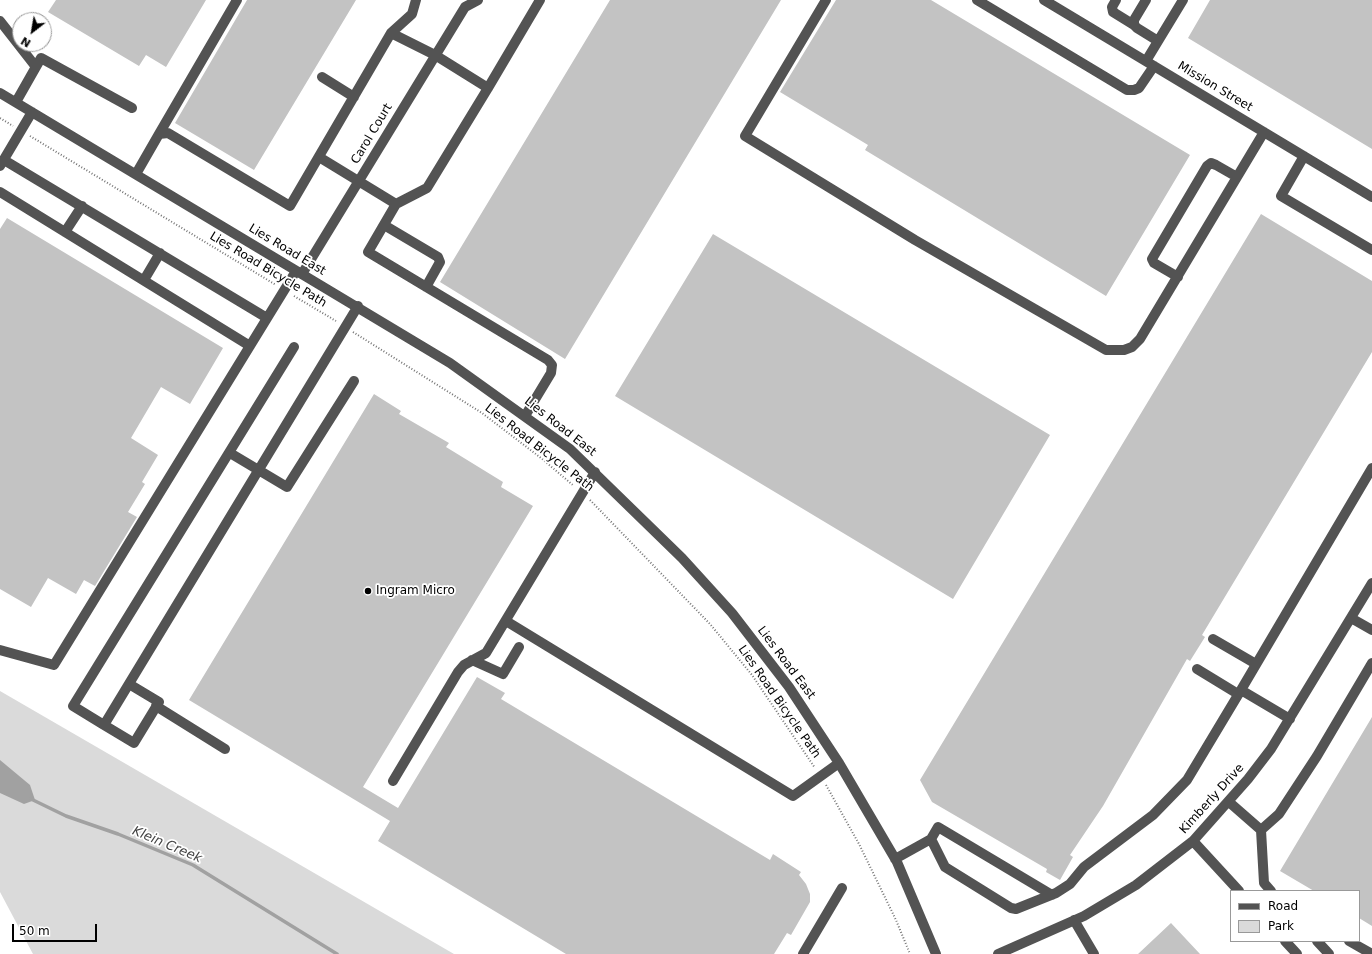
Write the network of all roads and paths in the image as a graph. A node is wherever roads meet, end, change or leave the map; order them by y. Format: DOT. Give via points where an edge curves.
graph roads {
  1 [pos="237,0"];
  2 [pos="416,0"];
  3 [pos="478,0"];
  4 [pos="540,0"];
  5 [pos="826,0"];
  6 [pos="977,0"];
  7 [pos="1044,0"];
  8 [pos="1116,0"];
  9 [pos="1146,0"];
  10 [pos="1182,0"];
  11 [pos="464,4"];
  12 [pos="0,20"];
  13 [pos="1134,25"];
  14 [pos="391,33"];
  15 [pos="1158,41"];
  16 [pos="435,55"];
  17 [pos="1150,64"];
  18 [pos="36,67"];
  19 [pos="322,78"];
  20 [pos="488,88"];
  21 [pos="0,93"];
  22 [pos="354,97"];
  23 [pos="16,102"];
  24 [pos="132,108"];
  25 [pos="32,112"];
  26 [pos="0,118"];
  27 [pos="21,131"];
  28 [pos="1264,132"];
  29 [pos="159,134"];
  30 [pos="1304,156"];
  31 [pos="319,157"];
  32 [pos="2,163"];
  33 [pos="136,174"];
  34 [pos="1237,177"];
  35 [pos="359,181"];
  36 [pos="0,192"];
  37 [pos="1372,197"];
  38 [pos="396,204"];
  39 [pos="82,206"];
  40 [pos="384,225"];
  41 [pos="65,232"];
  42 [pos="1372,250"];
  43 [pos="160,253"];
  44 [pos="299,272"];
  45 [pos="1178,277"];
  46 [pos="144,280"];
  47 [pos="426,287"];
  48 [pos="284,290"];
  49 [pos="358,306"];
  50 [pos="267,318"];
  51 [pos="345,327"];
  52 [pos="250,346"];
  53 [pos="294,347"];
  54 [pos="354,382"];
  55 [pos="525,416"];
  56 [pos="230,453"];
  57 [pos="1372,468"];
  58 [pos="258,471"];
  59 [pos="595,472"];
  60 [pos="582,493"];
  61 [pos="1372,583"];
  62 [pos="1351,618"];
  63 [pos="506,621"];
  64 [pos="1372,630"];
  65 [pos="1213,638"];
  66 [pos="519,646"];
  67 [pos="0,650"];
  68 [pos="472,660"];
  69 [pos="1256,664"];
  70 [pos="1372,664"];
  71 [pos="1197,669"];
  72 [pos="129,684"];
  73 [pos="1240,692"];
  74 [pos="156,706"];
  75 [pos="1290,719"];
  76 [pos="104,725"];
  77 [pos="225,749"];
  78 [pos="839,763"];
  79 [pos="820,776"];
  80 [pos="393,781"];
  81 [pos="1229,802"];
  82 [pos="1261,830"];
  83 [pos="930,839"];
  84 [pos="1193,841"];
  85 [pos="895,859"];
  86 [pos="842,888"];
  87 [pos="1239,890"];
  88 [pos="1270,890"];
  89 [pos="1052,895"];
  90 [pos="1074,920"];
  91 [pos="1286,942"];
  92 [pos="1318,942"];
  93 [pos="1351,942"];
  94 [pos="803,954"];
  95 [pos="910,954"];
  96 [pos="936,954"];
  97 [pos="998,954"];
  98 [pos="1094,954"];
  99 [pos="1297,954"];
  100 [pos="1329,954"];
  101 [pos="1372,954"];
  1 -- 29 [label="street"];
  2 -- 14 [label="street" via="412,14"];
  3 -- 11 [label="street"];
  4 -- 20 [label="street"];
  5 -- 45 [label="street" via="746,136 915,240 1106,350 1124,350 1140,339"];
  6 -- 17 [label="street" via="1127,90 1139,88"];
  7 -- 17 [label="street, Mission Street"];
  8 -- 13 [label="street" via="1112,6 1113,12"];
  9 -- 13 [label="street" via="1134,20"];
  10 -- 15 [label="street"];
  11 -- 16 [label="street, Carol Court"];
  12 -- 18 [label="street"];
  13 -- 15 [label="street"];
  14 -- 16 [label="street"];
  14 -- 22 [label="street"];
  15 -- 17 [label="street"];
  16 -- 20 [label="street"];
  16 -- 35 [label="street, Carol Court"];
  17 -- 28 [label="street, Mission Street"];
  18 -- 23 [label="street"];
  18 -- 24 [label="street" via="41,58"];
  19 -- 22 [label="street"];
  20 -- 38 [label="street" via="427,188"];
  21 -- 23 [label="street, Lies Road East"];
  22 -- 31 [label="street"];
  23 -- 25 [label="street, Lies Road East"];
  25 -- 27 [label="street"];
  25 -- 33 [label="street, Lies Road East"];
  26 -- 27 [label="path, Lies Road Bicycle Path"];
  27 -- 32 [label="street"];
  27 -- 48 [label="path, Lies Road Bicycle Path"];
  28 -- 30 [label="street, Mission Street"];
  28 -- 34 [label="street"];
  29 -- 31 [label="street" via="168,133 290,206"];
  29 -- 33 [label="street"];
  30 -- 37 [label="street, Mission Street"];
  30 -- 42 [label="street" via="1281,196"];
  31 -- 35 [label="street"];
  32 -- 39 [label="street"];
  33 -- 44 [label="street, Lies Road East"];
  34 -- 45 [label="street"];
  34 -- 45 [label="street" via="1211,163 1207,166 1152,259 1154,263"];
  35 -- 38 [label="street"];
  35 -- 44 [label="street, Carol Court"];
  36 -- 41 [label="street"];
  38 -- 40 [label="street"];
  39 -- 41 [label="street"];
  39 -- 43 [label="street"];
  40 -- 47 [label="street" via="438,257 440,262"];
  40 -- 47 [label="street" via="368,252"];
  41 -- 46 [label="street"];
  43 -- 46 [label="street"];
  43 -- 50 [label="street"];
  44 -- 48 [label="street, Carol Court"];
  44 -- 49 [label="street, Lies Road East"];
  46 -- 52 [label="street"];
  47 -- 55 [label="street" via="548,360 552,365 551,373"];
  48 -- 50 [label="street, Carol Court"];
  48 -- 51 [label="path, Lies Road Bicycle Path"];
  49 -- 51 [label="street"];
  49 -- 55 [label="street, Lies Road East" via="450,363"];
  50 -- 52 [label="street, Carol Court"];
  51 -- 58 [label="street"];
  51 -- 60 [label="path, Lies Road Bicycle Path" via="482,413"];
  52 -- 67 [label="street, Carol Court" via="54,665"];
  53 -- 56 [label="street"];
  54 -- 58 [label="street" via="287,487"];
  55 -- 59 [label="street, Lies Road East" via="570,449"];
  56 -- 58 [label="street"];
  56 -- 76 [label="street" via="73,706"];
  57 -- 69 [label="street"];
  58 -- 72 [label="street"];
  59 -- 60 [label="street"];
  59 -- 78 [label="street, Lies Road East" via="682,558 732,613 789,686"];
  60 -- 63 [label="street"];
  60 -- 79 [label="path, Lies Road Bicycle Path" via="710,624 752,675"];
  61 -- 62 [label="street, Kimberly Drive"];
  62 -- 64 [label="street"];
  62 -- 75 [label="street, Kimberly Drive"];
  63 -- 68 [label="street" via="486,653"];
  63 -- 79 [label="street" via="793,796"];
  65 -- 69 [label="street"];
  66 -- 68 [label="street" via="503,674"];
  68 -- 80 [label="street" via="458,672"];
  69 -- 73 [label="street"];
  70 -- 82 [label="street" via="1279,814"];
  71 -- 73 [label="street"];
  72 -- 74 [label="street" via="159,702"];
  72 -- 76 [label="street"];
  73 -- 75 [label="street"];
  73 -- 89 [label="street" via="1187,780 1153,815 1084,868 1070,884"];
  74 -- 76 [label="street" via="134,743"];
  74 -- 77 [label="street"];
  75 -- 81 [label="street, Kimberly Drive"];
  78 -- 79 [label="street"];
  78 -- 85 [label="street, Lies Road East"];
  79 -- 95 [label="path, Lies Road Bicycle Path" via="859,844"];
  81 -- 82 [label="street"];
  81 -- 84 [label="street, Kimberly Drive"];
  82 -- 88 [label="street" via="1264,883"];
  83 -- 85 [label="street"];
  83 -- 89 [label="street" via="938,827"];
  83 -- 89 [label="street" via="945,867 1011,908 1016,909"];
  84 -- 87 [label="street"];
  84 -- 90 [label="street, Kimberly Drive" via="1136,884"];
  85 -- 96 [label="street, Lies Road East"];
  86 -- 94 [label="street"];
  90 -- 97 [label="street, Kimberly Drive"];
  90 -- 98 [label="street"];
  91 -- 99 [label="street"];
  92 -- 100 [label="street"];
  93 -- 101 [label="street"];
}
